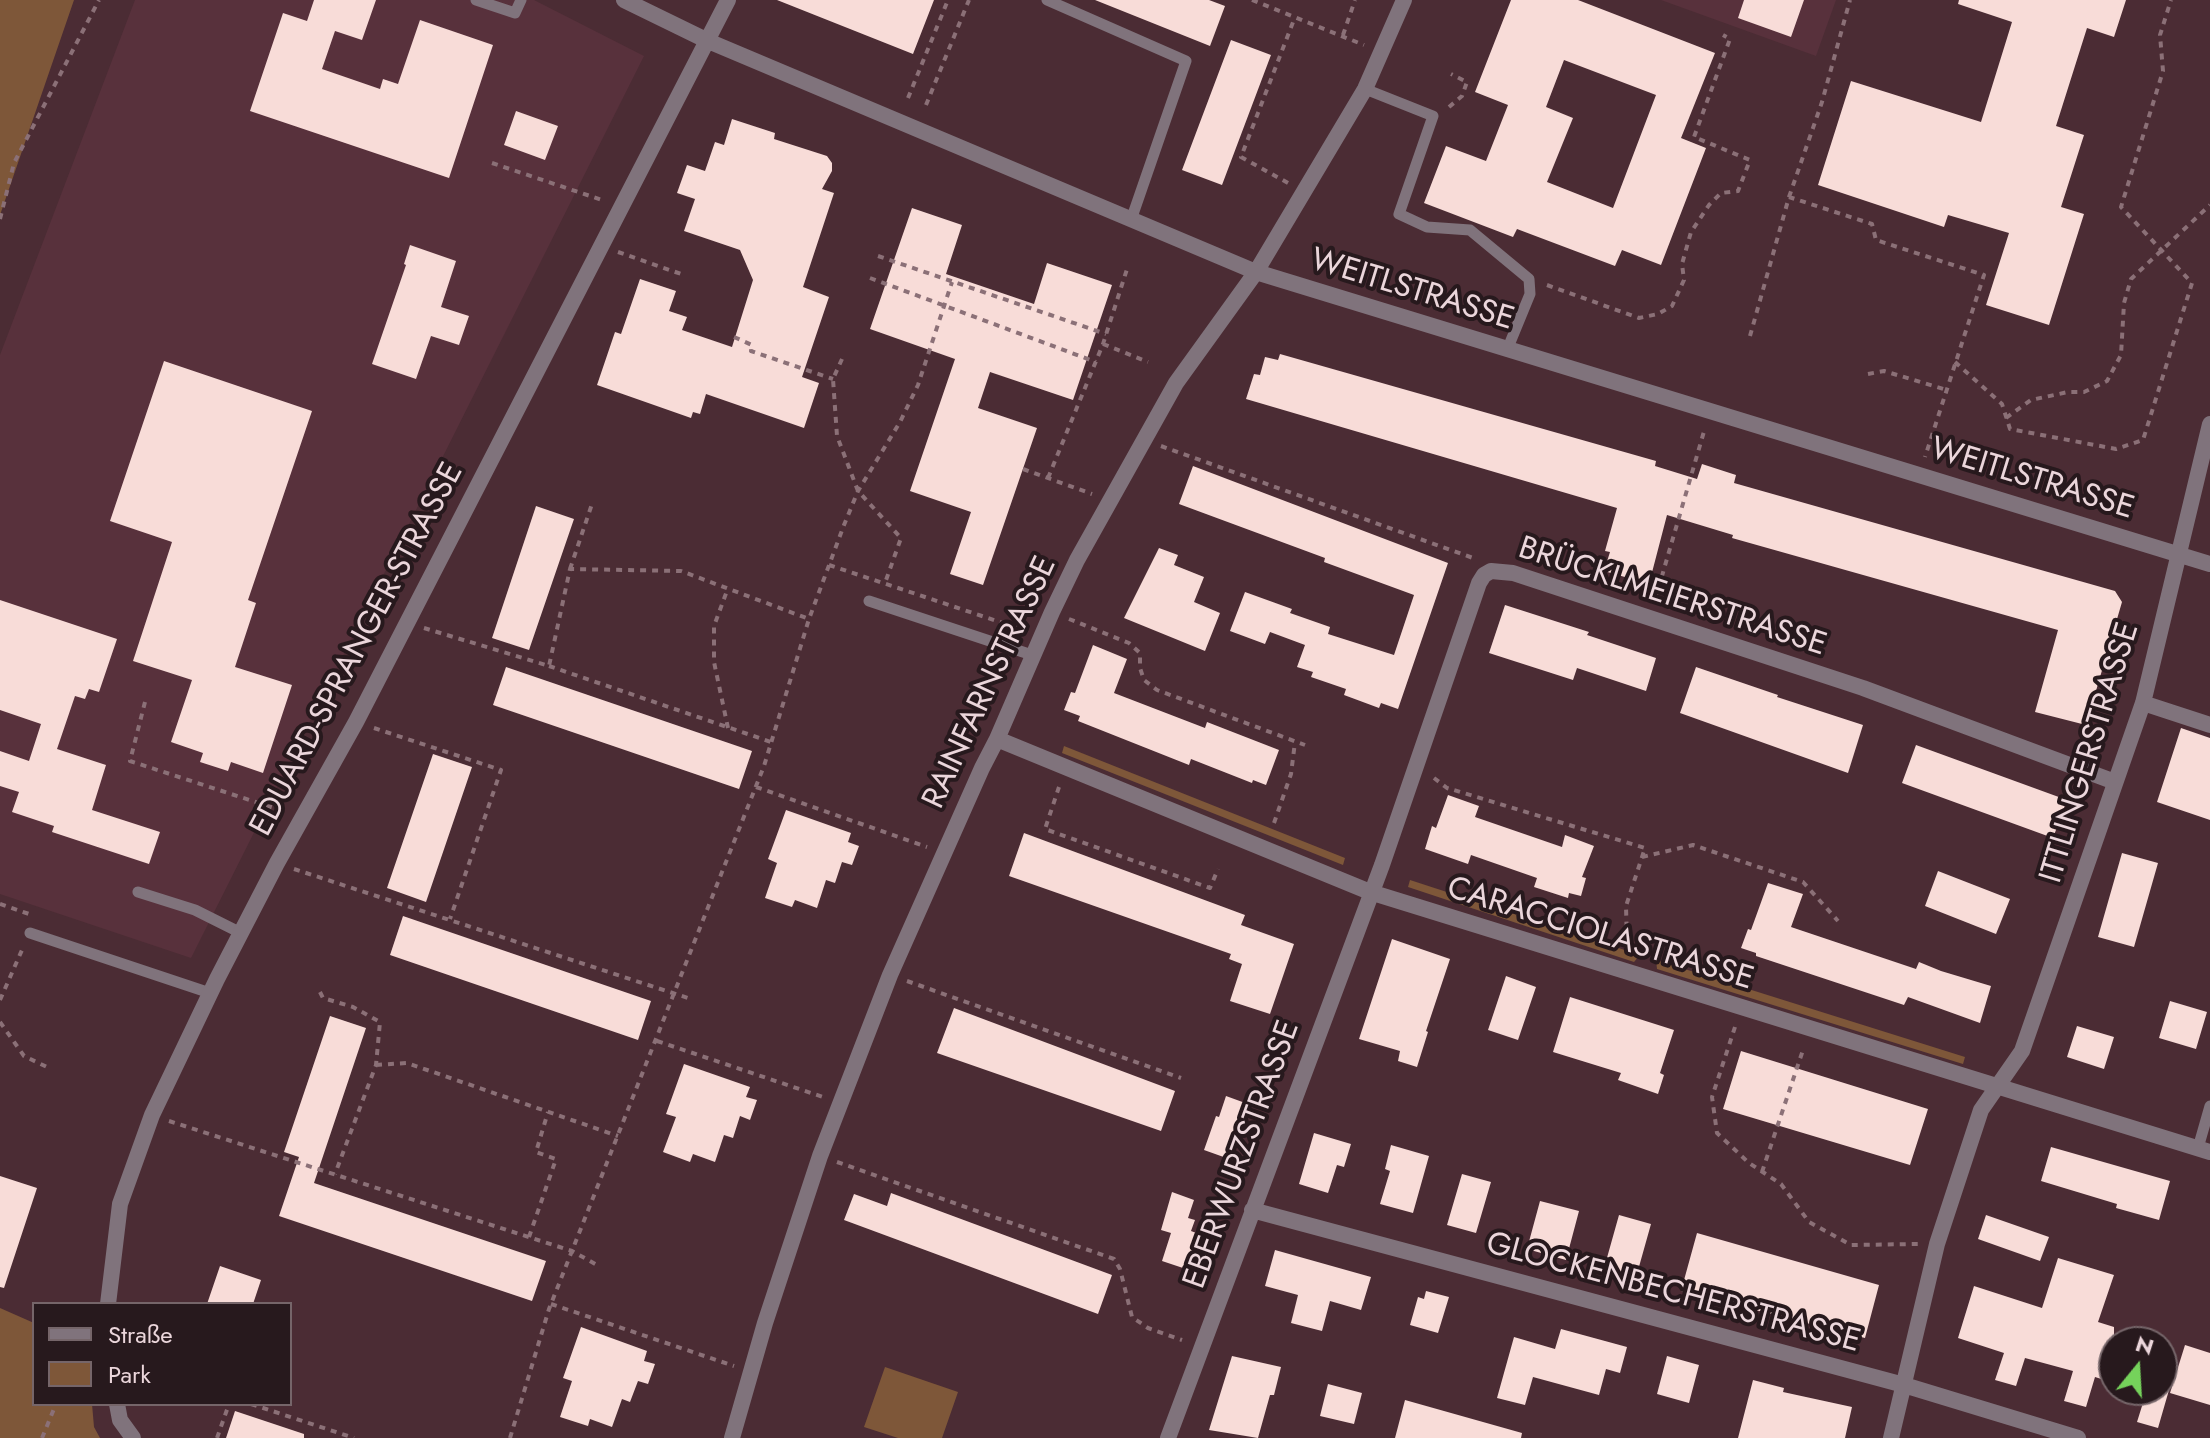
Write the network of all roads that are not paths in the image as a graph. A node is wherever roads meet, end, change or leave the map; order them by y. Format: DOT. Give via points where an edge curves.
graph roads {
  1 [pos="476,0"];
  2 [pos="521,0"];
  3 [pos="624,0"];
  4 [pos="728,0"];
  5 [pos="1047,0"];
  6 [pos="1404,0"];
  7 [pos="708,41"];
  8 [pos="1365,89"];
  9 [pos="1131,220"];
  10 [pos="1256,272"];
  11 [pos="1507,350"];
  12 [pos="2210,424"];
  13 [pos="2177,554"];
  14 [pos="2210,564"];
  15 [pos="869,601"];
  16 [pos="1032,655"];
  17 [pos="2143,703"];
  18 [pos="2210,725"];
  19 [pos="997,739"];
  20 [pos="2115,782"];
  21 [pos="138,892"];
  22 [pos="1370,892"];
  23 [pos="30,933"];
  24 [pos="241,933"];
  25 [pos="210,993"];
  26 [pos="1997,1087"];
  27 [pos="2210,1106"];
  28 [pos="2204,1150"];
  29 [pos="1252,1210"];
  30 [pos="108,1302"];
  31 [pos="1904,1385"];
  32 [pos="117,1406"];
  33 [pos="133,1438"];
  34 [pos="732,1438"];
  35 [pos="1168,1438"];
  36 [pos="1891,1438"];
  37 [pos="2078,1438"];
  1 -- 2 [label="lane" via="515,13"];
  3 -- 7 [label="street, WEITLSTRASSE"];
  4 -- 7 [label="street, EDUARD-SPRANGER-STRASSE"];
  5 -- 9 [label="lane" via="1186,61"];
  6 -- 8 [label="street, RAINFARNSTRASSE"];
  7 -- 9 [label="street, WEITLSTRASSE"];
  7 -- 24 [label="street, EDUARD-SPRANGER-STRASSE" via="408,623"];
  8 -- 10 [label="street, RAINFARNSTRASSE"];
  8 -- 11 [label="lane" via="1433,116 1399,214 1427,227 1470,230 1529,279 1530,294"];
  9 -- 10 [label="street, WEITLSTRASSE"];
  10 -- 11 [label="street, WEITLSTRASSE"];
  10 -- 16 [label="street, RAINFARNSTRASSE" via="1176,383"];
  11 -- 13 [label="street, WEITLSTRASSE"];
  12 -- 13 [label="street, ITTLINGERSTRASSE"];
  13 -- 14 [label="street, WEITLSTRASSE"];
  13 -- 17 [label="street, ITTLINGERSTRASSE"];
  15 -- 16 [label="lane"];
  16 -- 19 [label="street, RAINFARNSTRASSE"];
  17 -- 18 [label="street"];
  17 -- 20 [label="street, ITTLINGERSTRASSE"];
  19 -- 22 [label="street, CARACCIOLASTRASSE"];
  19 -- 34 [label="street, RAINFARNSTRASSE" via="890,975 840,1103"];
  20 -- 22 [label="street, BRÜCKLMEIERSTRASSE" via="1863,688 1513,573 1491,571 1479,583"];
  20 -- 26 [label="street, ITTLINGERSTRASSE" via="2022,1051"];
  21 -- 24 [label="lane" via="195,910"];
  22 -- 26 [label="street, CARACCIOLASTRASSE"];
  22 -- 29 [label="street, EBERWURZSTRASSE"];
  23 -- 25 [label="lane"];
  24 -- 25 [label="street, EDUARD-SPRANGER-STRASSE"];
  25 -- 30 [label="street, EDUARD-SPRANGER-STRASSE" via="152,1115 120,1204"];
  26 -- 28 [label="street, CARACCIOLASTRASSE"];
  26 -- 31 [label="street, ITTLINGERSTRASSE" via="1981,1110 1937,1244"];
  27 -- 28 [label="lane, CARACCIOLASTRASSE"];
  29 -- 31 [label="street, GLOCKENBECHERSTRASSE"];
  29 -- 35 [label="street, EBERWURZSTRASSE"];
  31 -- 36 [label="street, ITTLINGERSTRASSE"];
  31 -- 37 [label="street, GLOCKENBECHERSTRASSE"];
  32 -- 33 [label="street"];
}
